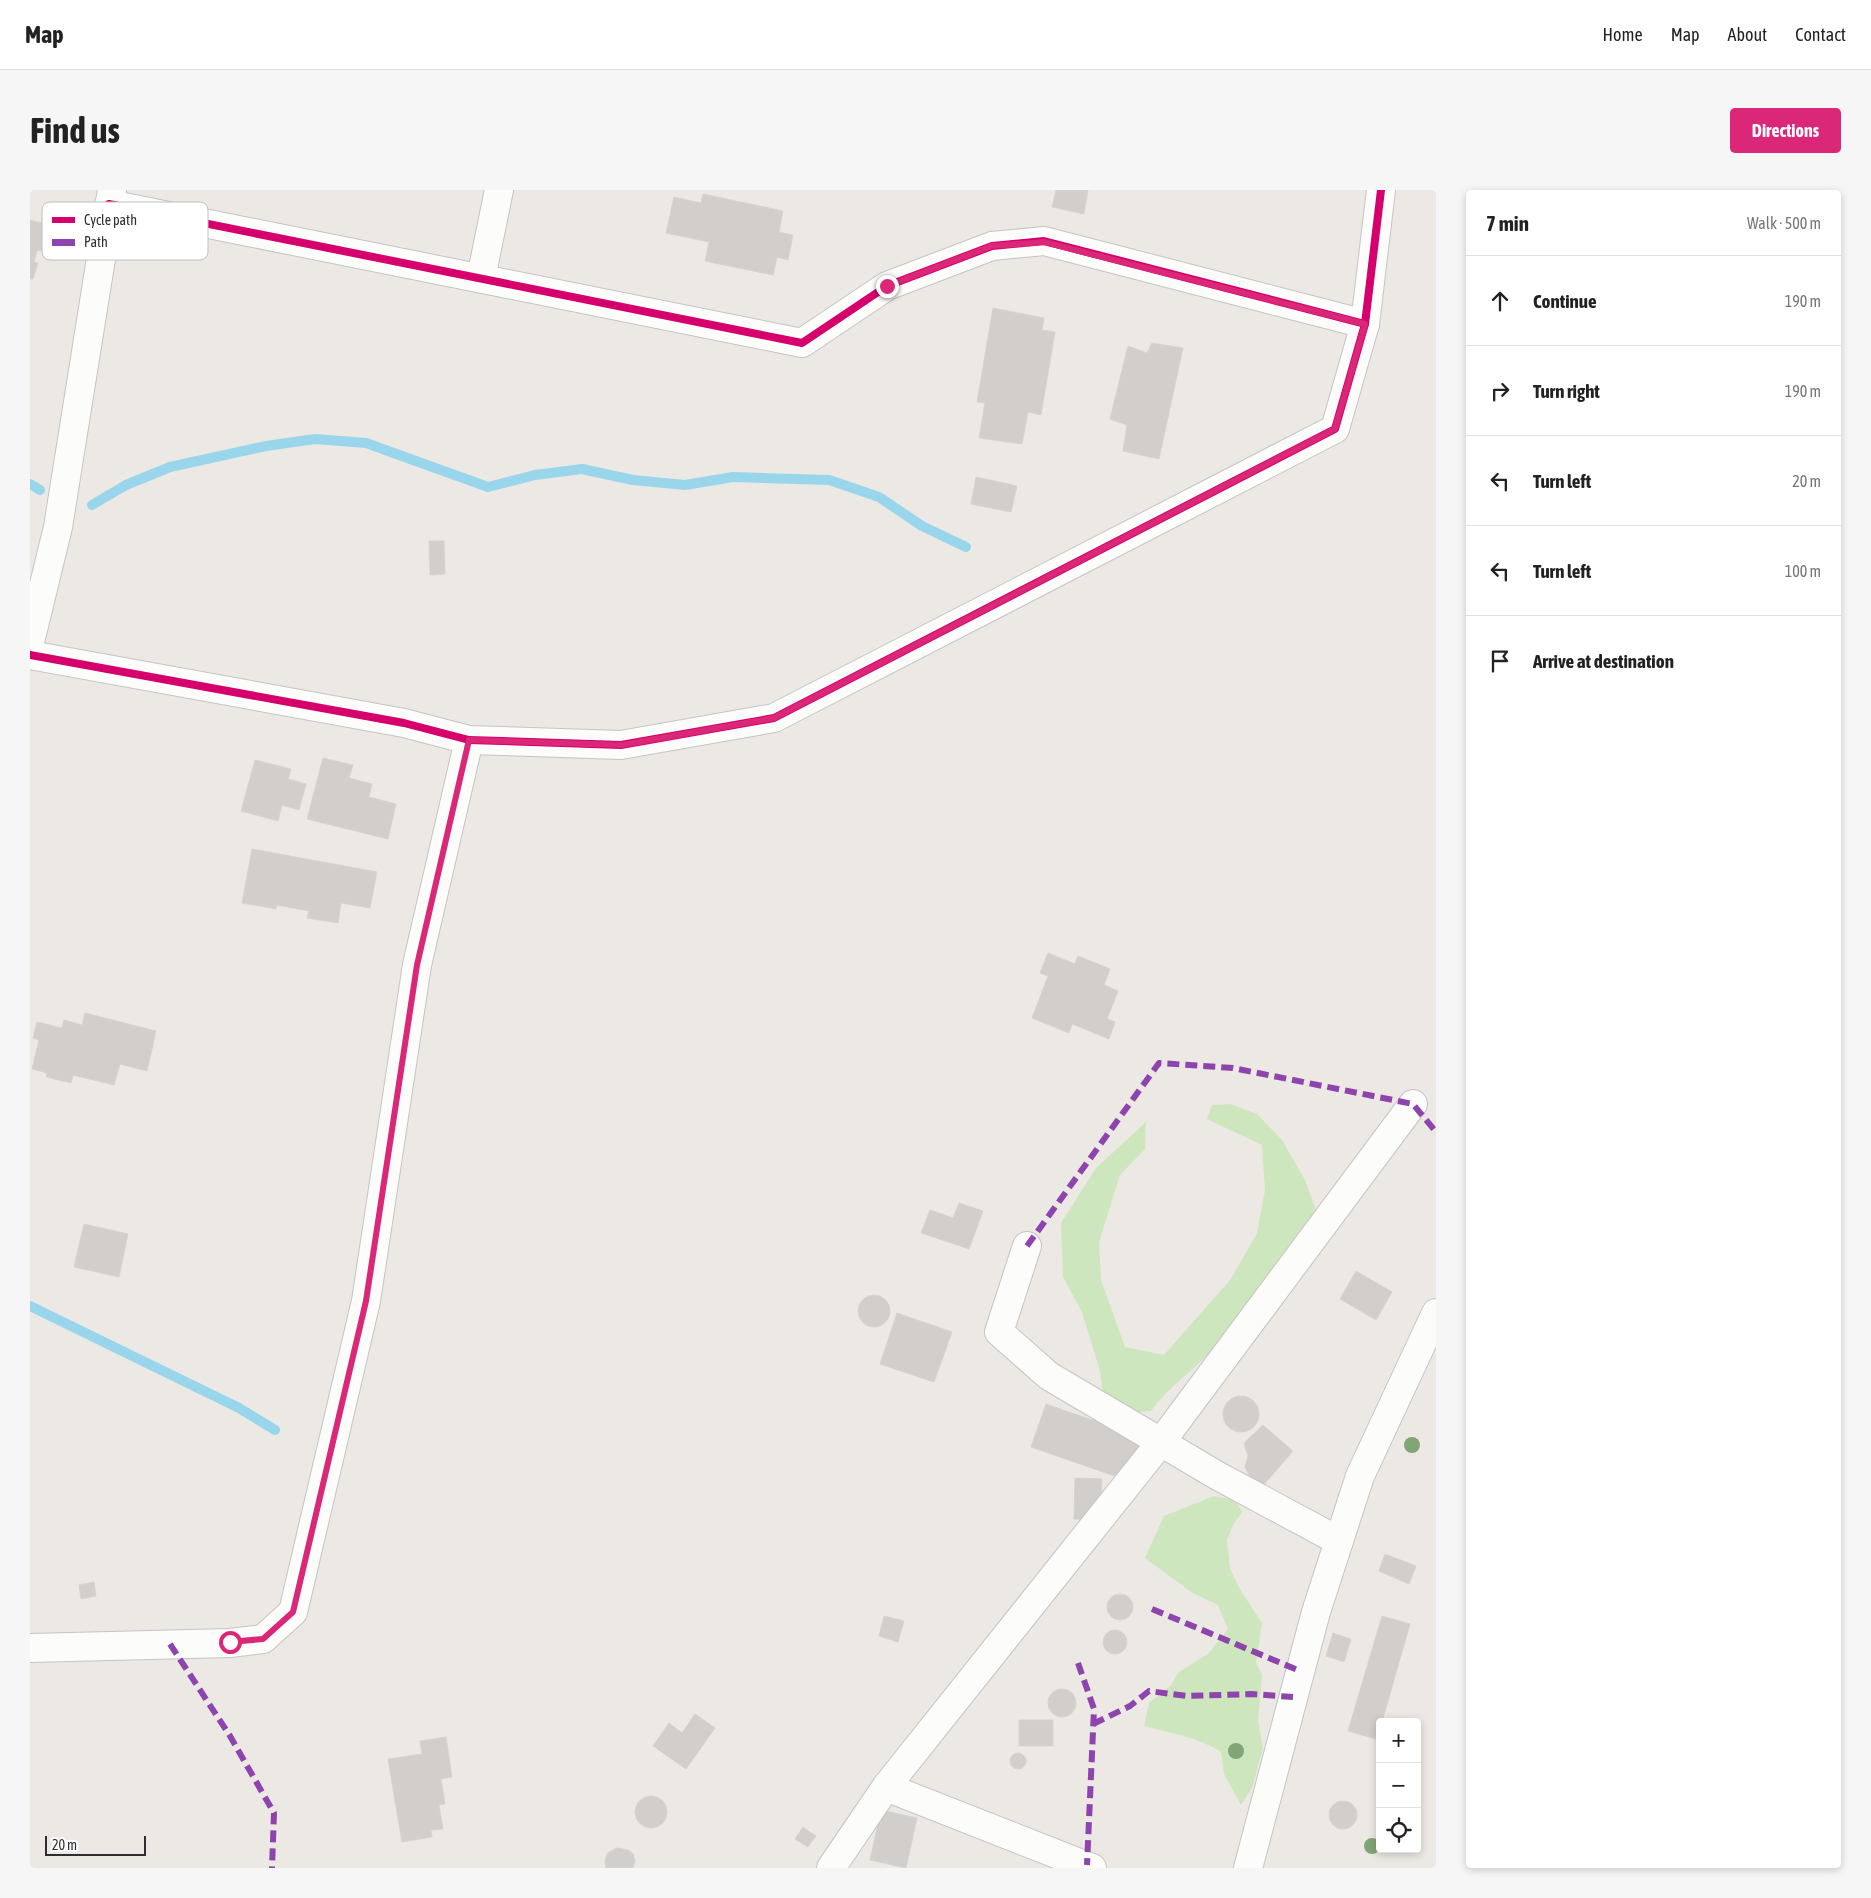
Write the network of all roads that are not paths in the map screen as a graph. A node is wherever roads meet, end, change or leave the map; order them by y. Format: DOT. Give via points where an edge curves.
graph roads {
  1 [pos="499,190"];
  2 [pos="1381,190"];
  3 [pos="110,197"];
  4 [pos="133,202"];
  5 [pos="208,218"];
  6 [pos="100,260"];
  7 [pos="481,278"];
  8 [pos="1365,324"];
  9 [pos="35,602"];
  10 [pos="30,642"];
  11 [pos="30,655"];
  12 [pos="469,740"];
  13 [pos="1413,1104"];
  14 [pos="1027,1246"];
  15 [pos="1436,1313"];
  16 [pos="1161,1442"];
  17 [pos="1339,1541"];
  18 [pos="30,1648"];
  19 [pos="886,1786"];
  20 [pos="831,1868"];
  21 [pos="1092,1868"];
  22 [pos="1248,1868"];
  1 -- 7 [label="street"];
  2 -- 8 [label="street"];
  3 -- 4 [label="street"];
  5 -- 7 [label="street"];
  6 -- 9 [label="street" via="58,527"];
  7 -- 8 [label="street" via="802,343 887,286 992,246 1044,242"];
  8 -- 12 [label="street" via="1335,429 774,718 622,745"];
  9 -- 10 [label="street"];
  11 -- 12 [label="street" via="404,723"];
  12 -- 18 [label="street" via="417,965 366,1301 293,1612 263,1639"];
  13 -- 16 [label="street"];
  14 -- 16 [label="street" via="999,1332 1049,1376"];
  15 -- 17 [label="street" via="1360,1476"];
  16 -- 17 [label="street"];
  16 -- 19 [label="street"];
  17 -- 22 [label="street" via="1316,1612"];
  19 -- 20 [label="street"];
  19 -- 21 [label="street"];
}
